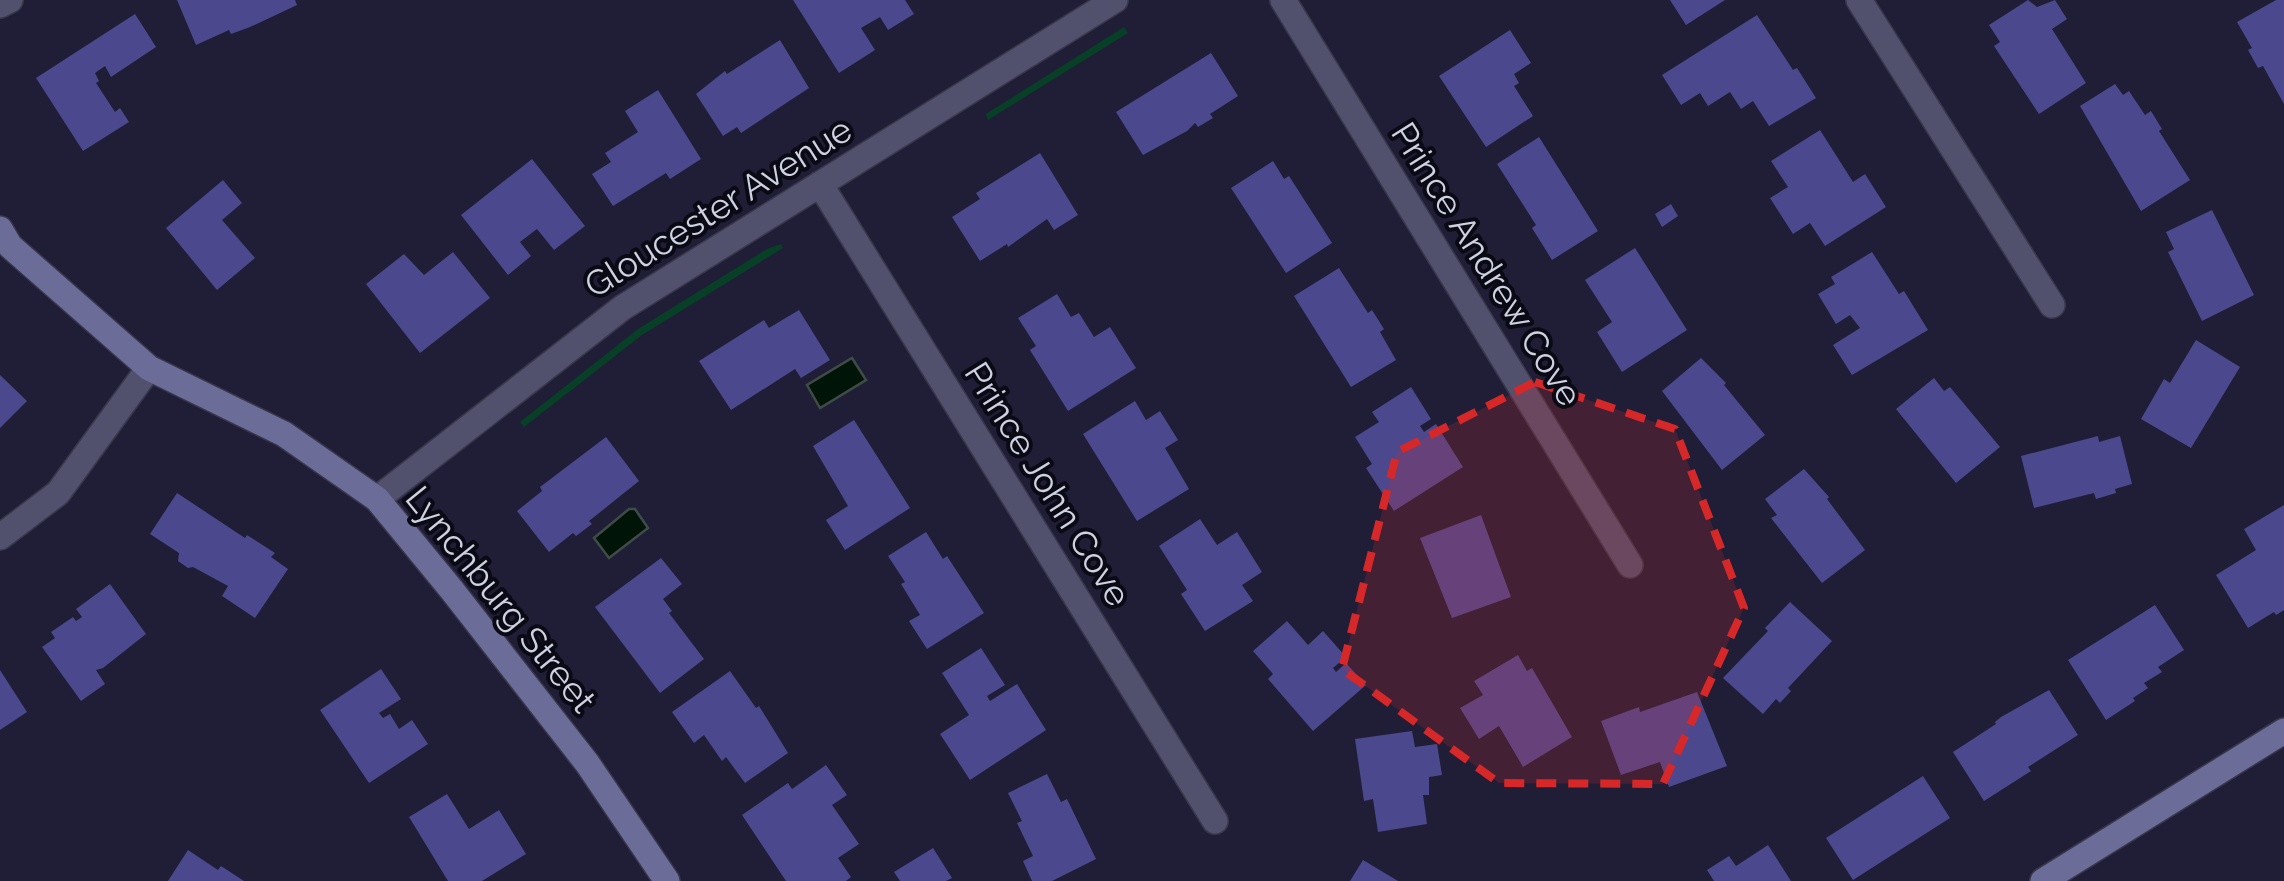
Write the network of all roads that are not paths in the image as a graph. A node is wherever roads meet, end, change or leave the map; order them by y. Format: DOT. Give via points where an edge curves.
graph roads {
  1 [pos="10,0"];
  2 [pos="1115,0"];
  3 [pos="1283,0"];
  4 [pos="1858,0"];
  5 [pos="0,5"];
  6 [pos="820,184"];
  7 [pos="0,229"];
  8 [pos="2052,305"];
  9 [pos="149,368"];
  10 [pos="377,499"];
  11 [pos="0,537"];
  12 [pos="1630,566"];
  13 [pos="2284,731"];
  14 [pos="1215,822"];
  15 [pos="666,881"];
  16 [pos="2043,881"];
  1 -- 5 [label="street"];
  2 -- 6 [label="street, Gloucester Avenue"];
  3 -- 12 [label="street, Prince Andrew Cove"];
  4 -- 8 [label="street"];
  6 -- 10 [label="street, Gloucester Avenue" via="622,308"];
  6 -- 14 [label="street, Prince John Cove"];
  7 -- 9 [label="street, Lynchburg Street" via="10,246"];
  9 -- 10 [label="street, Lynchburg Street" via="284,434"];
  9 -- 11 [label="street" via="58,494"];
  10 -- 15 [label="street, Lynchburg Street" via="587,764"];
  13 -- 16 [label="street"];
}
